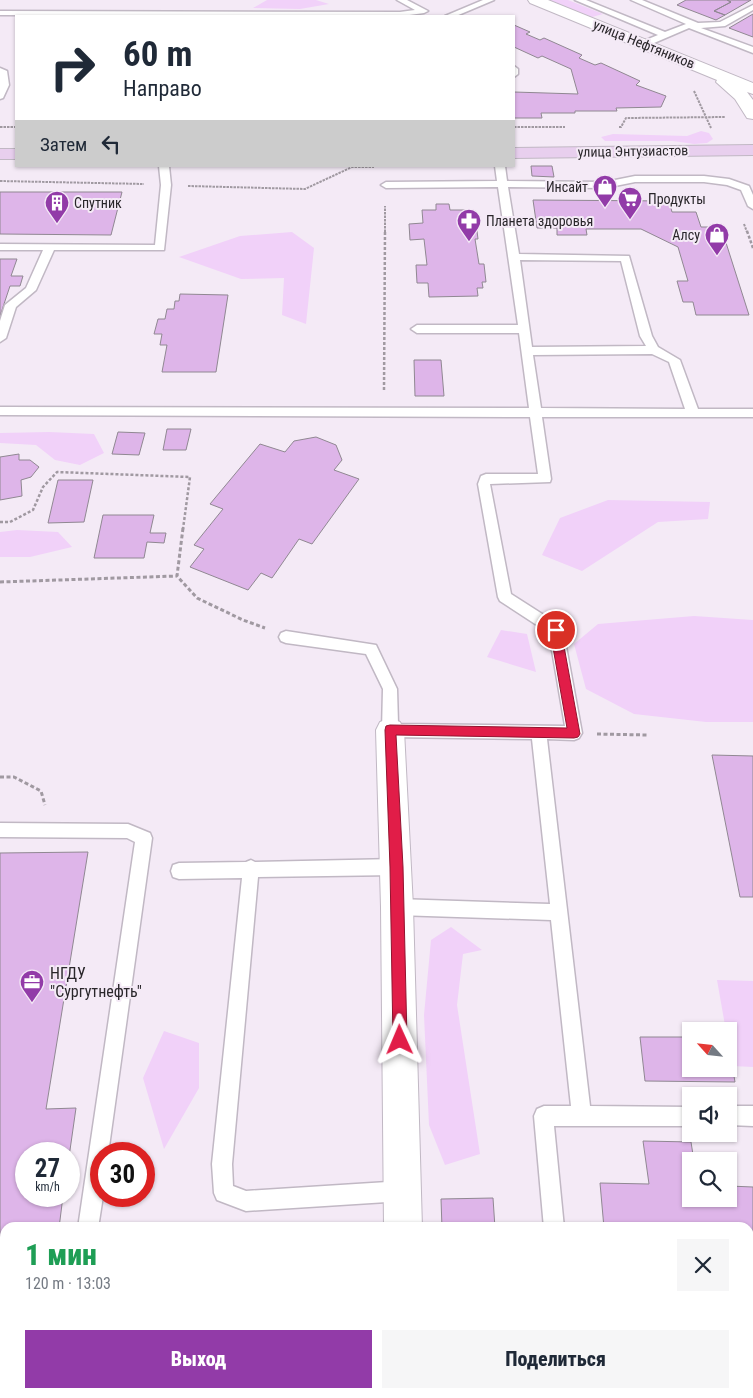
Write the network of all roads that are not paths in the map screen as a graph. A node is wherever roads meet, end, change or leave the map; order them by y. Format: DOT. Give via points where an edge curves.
graph roads {
  1 [pos="401,0"];
  2 [pos="490,0"];
  3 [pos="535,0"];
  4 [pos="579,0"];
  5 [pos="635,0"];
  6 [pos="753,7"];
  7 [pos="0,13"];
  8 [pos="434,13"];
  9 [pos="452,15"];
  10 [pos="687,26"];
  11 [pos="698,26"];
  12 [pos="665,35"];
  13 [pos="644,44"];
  14 [pos="753,50"];
  15 [pos="700,66"];
  16 [pos="0,71"];
  17 [pos="15,83"];
  18 [pos="2,85"];
  19 [pos="753,89"];
  20 [pos="0,96"];
  21 [pos="753,114"];
  22 [pos="753,150"];
  23 [pos="515,152"];
  24 [pos="0,154"];
  25 [pos="15,154"];
  26 [pos="164,167"];
  27 [pos="500,167"];
  28 [pos="503,184"];
  29 [pos="386,185"];
  30 [pos="753,206"];
  31 [pos="0,247"];
  32 [pos="50,247"];
  33 [pos="514,257"];
  34 [pos="417,329"];
  35 [pos="525,329"];
  36 [pos="0,338"];
  37 [pos="654,350"];
  38 [pos="528,351"];
  39 [pos="0,411"];
  40 [pos="536,412"];
  41 [pos="693,413"];
  42 [pos="753,413"];
  43 [pos="286,637"];
  44 [pos="390,730"];
  45 [pos="539,733"];
  46 [pos="0,830"];
  47 [pos="396,867"];
  48 [pos="251,868"];
  49 [pos="180,871"];
  50 [pos="397,907"];
  51 [pos="558,912"];
  52 [pos="582,1116"];
  53 [pos="682,1116"];
  54 [pos="737,1116"];
  55 [pos="753,1116"];
  56 [pos="403,1191"];
  57 [pos="89,1222"];
  58 [pos="403,1222"];
  59 [pos="553,1222"];
  1 -- 8 [label="lane"];
  2 -- 9 [label="lane"];
  3 -- 13 [label="street, улица Нефтяников"];
  4 -- 12 [label="lane"];
  5 -- 11 [label="lane"];
  6 -- 11 [label="lane" via="722,24"];
  7 -- 8 [label="lane" via="71,10"];
  10 -- 11 [label="lane"];
  10 -- 12 [label="lane"];
  10 -- 14 [label="lane"];
  12 -- 13 [label="lane"];
  13 -- 15 [label="street, улица Нефтяников"];
  15 -- 19 [label="street, улица Нефтяников"];
  15 -- 21 [label="street" via="734,88"];
  16 -- 18 [label="lane" via="3,71"];
  17 -- 18 [label="lane"];
  18 -- 20 [label="lane"];
  22 -- 23 [label="main road, улица Энтузиастов"];
  24 -- 25 [label="main road"];
  26 -- 32 [label="lane" via="166,185 160,248"];
  27 -- 28 [label="lane"];
  28 -- 29 [label="lane"];
  28 -- 30 [label="lane" via="605,185 635,179 704,178 745,188"];
  28 -- 33 [label="lane"];
  31 -- 32 [label="lane"];
  32 -- 36 [label="lane" via="31,290 11,305"];
  33 -- 35 [label="lane"];
  33 -- 37 [label="lane" via="625,258 646,336"];
  34 -- 35 [label="lane"];
  35 -- 38 [label="lane"];
  37 -- 38 [label="lane"];
  37 -- 41 [label="lane" via="674,360"];
  38 -- 40 [label="lane"];
  39 -- 40 [label="lane"];
  40 -- 41 [label="lane"];
  40 -- 45 [label="lane" via="545,479 486,479 484,484 505,597 556,630 574,734"];
  41 -- 42 [label="lane"];
  43 -- 44 [label="lane" via="371,649 390,689"];
  44 -- 45 [label="lane"];
  44 -- 47 [label="street"];
  45 -- 51 [label="lane"];
  46 -- 57 [label="lane" via="128,831 144,838"];
  47 -- 48 [label="lane"];
  47 -- 50 [label="street"];
  48 -- 49 [label="lane"];
  48 -- 56 [label="lane" via="222,1164 224,1192 246,1202"];
  50 -- 51 [label="lane"];
  50 -- 56 [label="street"];
  51 -- 52 [label="lane"];
  52 -- 53 [label="lane"];
  52 -- 59 [label="lane" via="544,1116"];
  54 -- 55 [label="lane"];
  56 -- 58 [label="street"];
}
